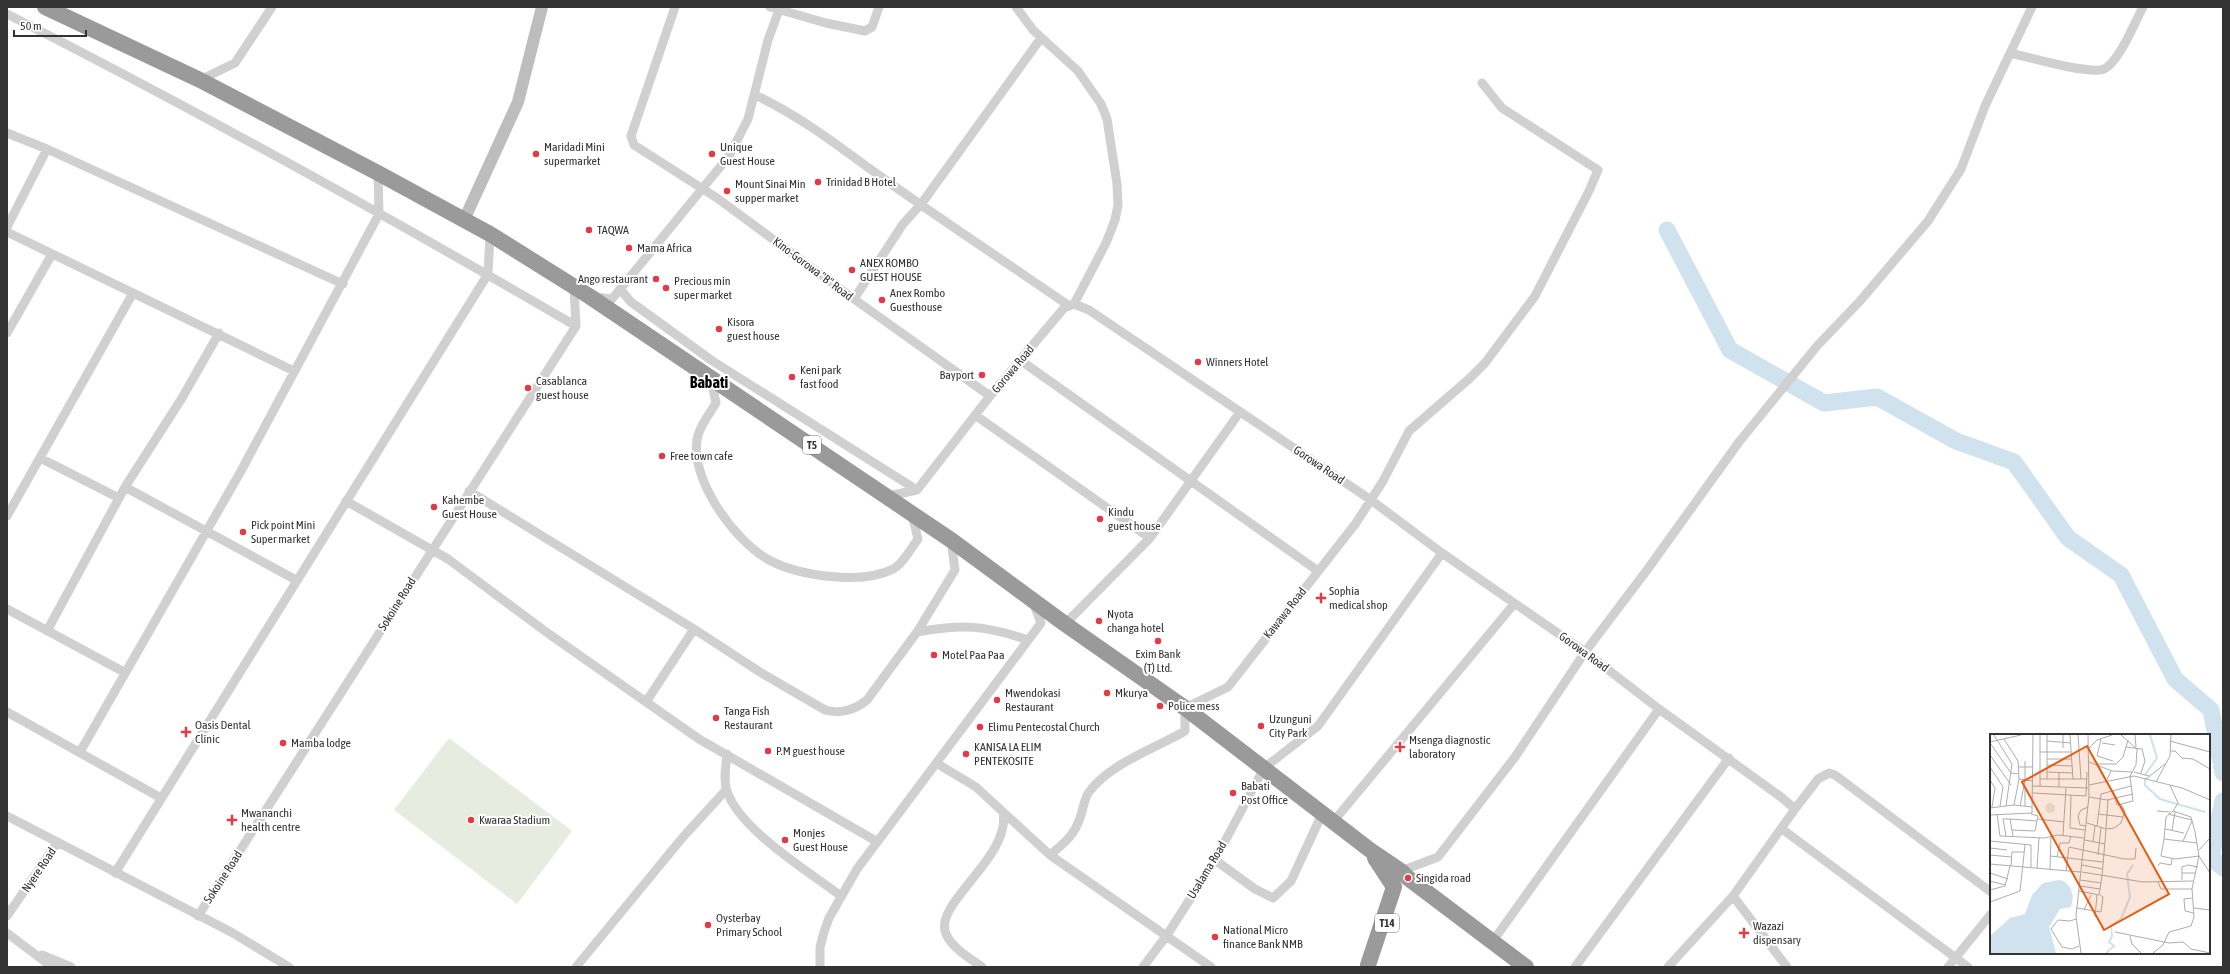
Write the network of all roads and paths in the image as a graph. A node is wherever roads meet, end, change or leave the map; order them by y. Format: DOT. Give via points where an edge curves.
graph roads {
  1 [pos="45,7"];
  2 [pos="675,7"];
  3 [pos="770,7"];
  4 [pos="879,7"];
  5 [pos="1016,7"];
  6 [pos="2032,7"];
  7 [pos="2143,7"];
  8 [pos="539,8"];
  9 [pos="780,8"];
  10 [pos="269,9"];
  11 [pos="7,14"];
  12 [pos="1042,38"];
  13 [pos="2010,53"];
  14 [pos="200,80"];
  15 [pos="1482,83"];
  16 [pos="755,95"];
  17 [pos="7,133"];
  18 [pos="47,149"];
  19 [pos="378,173"];
  20 [pos="703,189"];
  21 [pos="922,203"];
  22 [pos="379,214"];
  23 [pos="464,220"];
  24 [pos="7,227"];
  25 [pos="7,232"];
  26 [pos="490,234"];
  27 [pos="52,254"];
  28 [pos="488,274"];
  29 [pos="343,284"];
  30 [pos="574,287"];
  31 [pos="620,289"];
  32 [pos="132,293"];
  33 [pos="589,296"];
  34 [pos="854,299"];
  35 [pos="1071,305"];
  36 [pos="576,326"];
  37 [pos="7,333"];
  38 [pos="219,333"];
  39 [pos="711,360"];
  40 [pos="1020,360"];
  41 [pos="687,362"];
  42 [pos="294,371"];
  43 [pos="711,378"];
  44 [pos="990,396"];
  45 [pos="1240,412"];
  46 [pos="975,415"];
  47 [pos="40,458"];
  48 [pos="1190,481"];
  49 [pos="126,487"];
  50 [pos="917,490"];
  51 [pos="469,491"];
  52 [pos="888,496"];
  53 [pos="119,498"];
  54 [pos="1371,500"];
  55 [pos="346,501"];
  56 [pos="912,512"];
  57 [pos="7,516"];
  58 [pos="207,531"];
  59 [pos="1150,538"];
  60 [pos="951,540"];
  61 [pos="432,548"];
  62 [pos="1442,553"];
  63 [pos="1318,571"];
  64 [pos="296,580"];
  65 [pos="1032,600"];
  66 [pos="1514,604"];
  67 [pos="7,609"];
  68 [pos="1065,624"];
  69 [pos="694,629"];
  70 [pos="47,631"];
  71 [pos="917,632"];
  72 [pos="1028,640"];
  73 [pos="1585,652"];
  74 [pos="124,672"];
  75 [pos="646,702"];
  76 [pos="1186,708"];
  77 [pos="1659,709"];
  78 [pos="7,712"];
  79 [pos="80,752"];
  80 [pos="727,754"];
  81 [pos="1729,758"];
  82 [pos="936,763"];
  83 [pos="1264,768"];
  84 [pos="726,790"];
  85 [pos="161,798"];
  86 [pos="1795,809"];
  87 [pos="1002,812"];
  88 [pos="7,816"];
  89 [pos="1327,818"];
  90 [pos="1782,829"];
  91 [pos="876,841"];
  92 [pos="57,843"];
  93 [pos="1370,850"];
  94 [pos="1050,856"];
  95 [pos="1214,860"];
  96 [pos="115,873"];
  97 [pos="1404,874"];
  98 [pos="1990,891"];
  99 [pos="841,896"];
  100 [pos="1733,896"];
  101 [pos="1990,915"];
  102 [pos="7,916"];
  103 [pos="198,916"];
  104 [pos="7,933"];
  105 [pos="1167,935"];
  106 [pos="1493,941"];
  107 [pos="33,952"];
  108 [pos="1955,958"];
  109 [pos="1368,966"];
  110 [pos="52,967"];
  111 [pos="71,967"];
  112 [pos="288,967"];
  113 [pos="576,967"];
  114 [pos="820,967"];
  115 [pos="982,967"];
  116 [pos="1142,967"];
  117 [pos="1210,967"];
  118 [pos="1526,967"];
  119 [pos="1574,967"];
  120 [pos="1668,967"];
  121 [pos="1787,967"];
  122 [pos="1948,967"];
  123 [pos="1968,967"];
  1 -- 14 [label="highway, T5"];
  2 -- 20 [label="street, Kino-Gorowa \"B\" Road" via="631,136 634,145"];
  3 -- 9 [label="street"];
  4 -- 9 [label="street" via="872,27 865,31"];
  5 -- 12 [label="street"];
  6 -- 13 [label="street"];
  7 -- 13 [label="street" via="2114,60 2104,69 2089,71"];
  8 -- 23 [label="street" via="518,102"];
  9 -- 16 [label="street" via="768,40"];
  10 -- 14 [label="street" via="235,63"];
  11 -- 22 [label="street" via="146,85"];
  12 -- 21 [label="street"];
  12 -- 35 [label="street" via="1078,71 1101,104 1107,119 1117,184 1118,205 1115,220"];
  13 -- 73 [label="street" via="1985,106 1961,169 1928,221 1860,301 1816,346 1743,437"];
  14 -- 19 [label="highway, T5"];
  15 -- 54 [label="street, Kawawa Road" via="1502,108 1593,166 1598,170 1597,174 1535,296 1485,363 1410,431"];
  16 -- 20 [label="street" via="748,119 729,156"];
  16 -- 21 [label="street" via="797,117"];
  17 -- 18 [label="street"];
  18 -- 24 [label="street"];
  18 -- 29 [label="street"];
  19 -- 22 [label="street"];
  19 -- 23 [label="highway, T5"];
  20 -- 31 [label="street"];
  20 -- 34 [label="street, Kino-Gorowa \"B\" Road"];
  21 -- 34 [label="street" via="903,224"];
  21 -- 35 [label="street"];
  22 -- 28 [label="street"];
  22 -- 29 [label="street"];
  23 -- 26 [label="highway, T5"];
  25 -- 27 [label="street"];
  26 -- 28 [label="street"];
  26 -- 30 [label="highway, T5"];
  27 -- 32 [label="street"];
  27 -- 37 [label="street"];
  28 -- 36 [label="street"];
  28 -- 55 [label="street"];
  29 -- 42 [label="street"];
  30 -- 33 [label="highway, T5"];
  30 -- 36 [label="street"];
  31 -- 33 [label="street" via="612,300"];
  31 -- 39 [label="street" via="631,302"];
  32 -- 38 [label="street"];
  32 -- 47 [label="street"];
  33 -- 41 [label="highway, T5"];
  34 -- 44 [label="street, Kino-Gorowa \"B\" Road"];
  35 -- 40 [label="street, Gorowa Road"];
  35 -- 45 [label="street, Gorowa Road" via="1089,310"];
  36 -- 51 [label="street, Sokoine Road"];
  38 -- 42 [label="street"];
  38 -- 49 [label="street"];
  39 -- 41 [label="street"];
  39 -- 50 [label="street"];
  40 -- 44 [label="street, Gorowa Road"];
  40 -- 48 [label="street"];
  41 -- 43 [label="highway, T5"];
  42 -- 58 [label="street"];
  43 -- 52 [label="highway, T5"];
  43 -- 56 [label="street" via="716,403 698,434 700,469 707,489 737,533 753,549 770,560 802,572 840,577 881,573 894,568 918,539"];
  44 -- 46 [label="street, Gorowa Road"];
  45 -- 48 [label="street"];
  45 -- 54 [label="street, Gorowa Road"];
  46 -- 50 [label="street, Gorowa Road"];
  46 -- 59 [label="street"];
  47 -- 53 [label="street"];
  47 -- 57 [label="street"];
  48 -- 59 [label="street"];
  48 -- 63 [label="street"];
  49 -- 53 [label="street"];
  49 -- 58 [label="street"];
  50 -- 52 [label="street"];
  51 -- 61 [label="street, Sokoine Road"];
  51 -- 69 [label="street"];
  52 -- 56 [label="highway, T5"];
  53 -- 70 [label="street"];
  54 -- 62 [label="street, Gorowa Road"];
  54 -- 63 [label="street, Kawawa Road"];
  55 -- 61 [label="street"];
  55 -- 64 [label="street"];
  56 -- 60 [label="highway, T5"];
  58 -- 64 [label="street"];
  58 -- 74 [label="street"];
  59 -- 68 [label="street"];
  60 -- 65 [label="highway, T5"];
  60 -- 71 [label="street" via="954,570"];
  61 -- 75 [label="street"];
  61 -- 103 [label="street, Sokoine Road"];
  62 -- 66 [label="street, Gorowa Road"];
  62 -- 83 [label="street" via="1318,726"];
  63 -- 76 [label="street, Kawawa Road" via="1228,687"];
  64 -- 85 [label="street"];
  65 -- 68 [label="highway, T5"];
  65 -- 72 [label="street" via="1041,623"];
  66 -- 73 [label="street, Gorowa Road"];
  66 -- 89 [label="street"];
  67 -- 70 [label="street"];
  68 -- 76 [label="highway, T5"];
  69 -- 71 [label="street" via="825,710 837,712 859,706 867,700"];
  69 -- 75 [label="street"];
  70 -- 74 [label="street"];
  71 -- 72 [label="street" via="975,627 1002,631"];
  72 -- 82 [label="street"];
  73 -- 77 [label="street, Gorowa Road"];
  73 -- 97 [label="street" via="1515,757 1438,857"];
  74 -- 79 [label="street"];
  75 -- 80 [label="street" via="699,739"];
  76 -- 83 [label="highway, T5"];
  76 -- 94 [label="street" via="1185,731 1137,756 1093,786 1072,835"];
  77 -- 81 [label="street, Gorowa Road"];
  77 -- 106 [label="street"];
  78 -- 79 [label="street"];
  79 -- 85 [label="street"];
  80 -- 84 [label="street"];
  80 -- 91 [label="street"];
  81 -- 86 [label="street, Gorowa Road"];
  81 -- 119 [label="street"];
  82 -- 87 [label="street" via="976,787"];
  82 -- 91 [label="street"];
  83 -- 89 [label="highway, T5"];
  83 -- 95 [label="street, Usalama Road"];
  84 -- 99 [label="street" via="745,820"];
  84 -- 113 [label="street" via="683,837"];
  85 -- 96 [label="street"];
  86 -- 90 [label="street"];
  86 -- 98 [label="street" via="1818,779 1829,773 1835,775"];
  87 -- 94 [label="street"];
  87 -- 115 [label="street" via="1004,825 1001,838 948,913 944,924 946,935 951,941"];
  88 -- 92 [label="street"];
  89 -- 93 [label="highway, T5"];
  89 -- 95 [label="street" via="1291,881 1276,897 1265,896"];
  90 -- 100 [label="street"];
  90 -- 108 [label="street"];
  91 -- 99 [label="street"];
  92 -- 96 [label="street"];
  92 -- 102 [label="street, Nyere Road"];
  93 -- 97 [label="highway, T5"];
  93 -- 109 [label="highway, T14" via="1394,887"];
  94 -- 105 [label="street"];
  95 -- 105 [label="street, Usalama Road"];
  96 -- 103 [label="street"];
  97 -- 106 [label="highway, T5"];
  97 -- 109 [label="highway, T14"];
  99 -- 114 [label="street" via="824,932 820,947"];
  100 -- 120 [label="street"];
  100 -- 121 [label="street"];
  101 -- 108 [label="street"];
  103 -- 112 [label="street" via="231,932"];
  104 -- 107 [label="street"];
  105 -- 116 [label="street, Usalama Road"];
  105 -- 117 [label="street"];
  106 -- 118 [label="highway, T5"];
  107 -- 110 [label="street"];
  107 -- 111 [label="street"];
  108 -- 122 [label="street"];
  108 -- 123 [label="street"];
}
